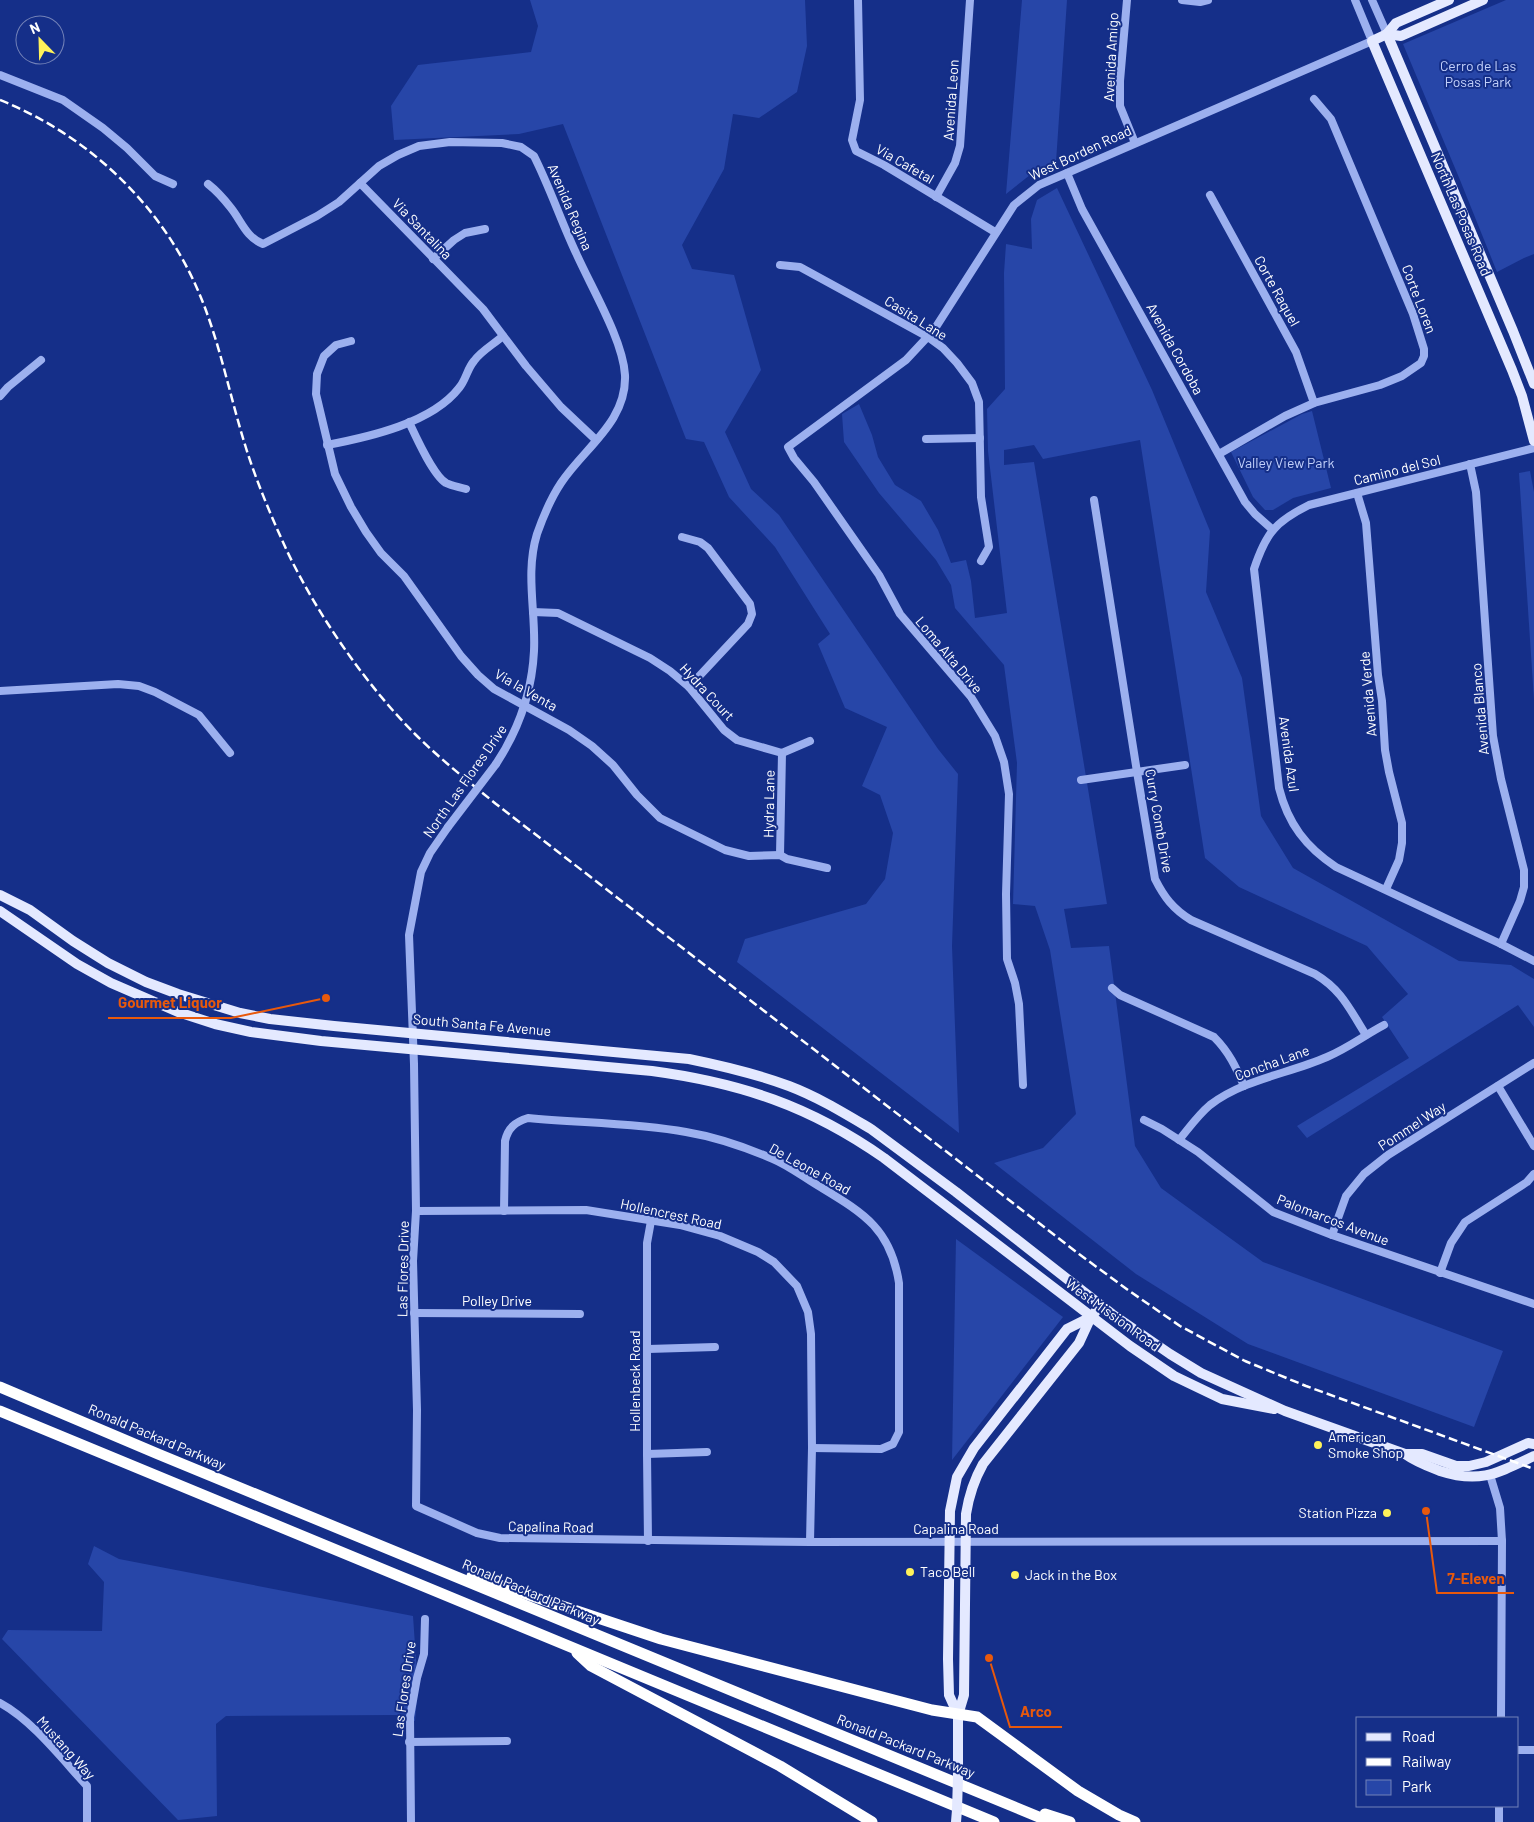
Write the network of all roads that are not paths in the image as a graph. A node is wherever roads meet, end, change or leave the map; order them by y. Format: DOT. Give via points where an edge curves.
graph roads {
  1 [pos="858,0"];
  2 [pos="970,0"];
  3 [pos="1127,0"];
  4 [pos="1182,0"];
  5 [pos="1208,0"];
  6 [pos="1355,0"];
  7 [pos="1372,0"];
  8 [pos="1449,0"];
  9 [pos="1484,0"];
  10 [pos="1387,34"];
  11 [pos="1372,41"];
  12 [pos="0,75"];
  13 [pos="1314,99"];
  14 [pos="1135,143"];
  15 [pos="1066,173"];
  16 [pos="360,183"];
  17 [pos="173,184"];
  18 [pos="208,184"];
  19 [pos="1210,195"];
  20 [pos="936,197"];
  21 [pos="485,229"];
  22 [pos="995,232"];
  23 [pos="433,259"];
  24 [pos="780,265"];
  25 [pos="503,336"];
  26 [pos="928,336"];
  27 [pos="351,341"];
  28 [pos="41,360"];
  29 [pos="1534,384"];
  30 [pos="0,396"];
  31 [pos="1314,403"];
  32 [pos="409,422"];
  33 [pos="980,438"];
  34 [pos="926,439"];
  35 [pos="596,440"];
  36 [pos="1534,441"];
  37 [pos="327,445"];
  38 [pos="788,447"];
  39 [pos="1534,448"];
  40 [pos="1219,454"];
  41 [pos="1470,464"];
  42 [pos="466,489"];
  43 [pos="1357,493"];
  44 [pos="1094,500"];
  45 [pos="1273,530"];
  46 [pos="682,537"];
  47 [pos="981,561"];
  48 [pos="533,612"];
  49 [pos="688,687"];
  50 [pos="0,691"];
  51 [pos="525,705"];
  52 [pos="810,741"];
  53 [pos="782,752"];
  54 [pos="230,753"];
  55 [pos="1185,765"];
  56 [pos="1137,772"];
  57 [pos="1081,780"];
  58 [pos="780,855"];
  59 [pos="827,868"];
  60 [pos="1386,889"];
  61 [pos="0,895"];
  62 [pos="0,911"];
  63 [pos="1502,944"];
  64 [pos="1534,961"];
  65 [pos="1112,988"];
  66 [pos="1384,1025"];
  67 [pos="414,1033"];
  68 [pos="1366,1035"];
  69 [pos="414,1050"];
  70 [pos="1534,1062"];
  71 [pos="1023,1085"];
  72 [pos="1244,1086"];
  73 [pos="1498,1086"];
  74 [pos="1144,1120"];
  75 [pos="1179,1140"];
  76 [pos="1534,1146"];
  77 [pos="1534,1174"];
  78 [pos="956,1192"];
  79 [pos="504,1210"];
  80 [pos="416,1211"];
  81 [pos="651,1221"];
  82 [pos="1332,1235"];
  83 [pos="1440,1273"];
  84 [pos="1534,1304"];
  85 [pos="1101,1305"];
  86 [pos="414,1313"];
  87 [pos="580,1314"];
  88 [pos="1092,1317"];
  89 [pos="715,1347"];
  90 [pos="648,1349"];
  91 [pos="0,1387"];
  92 [pos="0,1411"];
  93 [pos="1285,1411"];
  94 [pos="1534,1444"];
  95 [pos="812,1448"];
  96 [pos="706,1452"];
  97 [pos="647,1454"];
  98 [pos="1405,1454"];
  99 [pos="1534,1456"];
  100 [pos="1490,1475"];
  101 [pos="416,1506"];
  102 [pos="648,1541"];
  103 [pos="1502,1541"];
  104 [pos="810,1542"];
  105 [pos="949,1542"];
  106 [pos="966,1542"];
  107 [pos="392,1550"];
  108 [pos="425,1619"];
  109 [pos="570,1647"];
  110 [pos="0,1703"];
  111 [pos="958,1715"];
  112 [pos="1501,1717"];
  113 [pos="507,1741"];
  114 [pos="409,1742"];
  115 [pos="1519,1750"];
  116 [pos="1534,1750"];
  117 [pos="983,1794"];
  118 [pos="1499,1807"];
  119 [pos="87,1822"];
  120 [pos="411,1822"];
  121 [pos="872,1822"];
  122 [pos="956,1822"];
  123 [pos="994,1822"];
  124 [pos="1052,1822"];
  125 [pos="1070,1822"];
  126 [pos="1135,1822"];
  127 [pos="1499,1822"];
  1 -- 20 [label="street, Via Cafetal" via="860,100 852,140 856,151"];
  2 -- 20 [label="street, Avenida Leon" via="960,146 955,163"];
  3 -- 14 [label="street, Avenida Amigo" via="1120,106"];
  4 -- 5 [label="street"];
  6 -- 11 [label="street, North Las Posas Road"];
  7 -- 10 [label="street, North Las Posas Road"];
  8 -- 10 [label="main road, West Borden Road" via="1396,23"];
  9 -- 10 [label="main road, West Borden Road" via="1401,36"];
  10 -- 11 [label="main road, West Borden Road"];
  10 -- 29 [label="main road, North Las Posas Road"];
  11 -- 14 [label="street, West Borden Road"];
  11 -- 36 [label="main road, North Las Posas Road" via="1509,362"];
  12 -- 17 [label="street" via="63,100 103,128 155,176"];
  13 -- 31 [label="street, Corte Loren" via="1331,119 1413,314 1424,356 1421,363 1402,376"];
  14 -- 15 [label="street, West Borden Road"];
  15 -- 22 [label="street, West Borden Road" via="1028,192 1014,205"];
  15 -- 40 [label="street, Avenida Cordoba" via="1082,208"];
  16 -- 18 [label="street" via="317,216 263,244 252,239 231,207"];
  16 -- 23 [label="street, Via Santalina"];
  16 -- 35 [label="street, Avenida Regina" via="379,166 419,146 450,142 502,144 521,147 534,156 622,358 625,376 623,396 617,413"];
  19 -- 31 [label="street, Corte Raquel" via="1296,352"];
  20 -- 22 [label="street, Via Cafetal"];
  21 -- 23 [label="street" via="465,233"];
  22 -- 26 [label="street, West Borden Road"];
  23 -- 25 [label="street, Via Santalina" via="483,309"];
  24 -- 26 [label="street, Casita Lane" via="800,266"];
  25 -- 32 [label="street" via="474,361 460,387 442,405"];
  25 -- 35 [label="street, Via Santalina" via="561,407"];
  26 -- 33 [label="street, Casita Lane" via="943,348 972,383 978,402"];
  26 -- 38 [label="street, West Borden Road" via="906,360"];
  27 -- 37 [label="street, Via la Venta" via="336,345 324,356 317,374 316,394"];
  28 -- 30 [label="street"];
  31 -- 40 [label="street, Corte Loren"];
  32 -- 37 [label="street" via="368,437"];
  32 -- 42 [label="street" via="433,468 446,483"];
  33 -- 34 [label="street"];
  33 -- 47 [label="street, Casita Lane" via="981,496 989,547"];
  35 -- 48 [label="street, North Las Flores Drive" via="561,483 538,533 532,557"];
  37 -- 51 [label="street, Via la Venta" via="335,474 351,507 381,552 404,576 478,675 494,689"];
  38 -- 71 [label="street, Loma Alta Drive" via="879,574 900,614 971,697 995,736 1004,762 1009,794 1007,959 1019,1004"];
  39 -- 41 [label="street, Camino del Sol"];
  40 -- 45 [label="street, Avenida Cordoba" via="1246,502"];
  41 -- 43 [label="street, Camino del Sol"];
  41 -- 63 [label="street, Avenida Blanco" via="1476,492 1493,736 1524,870 1520,901"];
  43 -- 45 [label="street, Camino del Sol" via="1310,505 1287,516"];
  43 -- 60 [label="street, Avenida Verde" via="1366,523 1385,750 1402,823 1399,860"];
  44 -- 56 [label="street, Curry Comb Drive"];
  45 -- 60 [label="street, Avenida Azul" via="1254,569 1283,804 1298,833 1319,855 1336,867"];
  46 -- 49 [label="street" via="708,548 750,604 752,614 748,624"];
  48 -- 49 [label="street, Hydra Court" via="558,612 582,623 650,658"];
  48 -- 51 [label="street, North Las Flores Drive" via="534,651"];
  49 -- 53 [label="street, Hydra Court" via="724,730 737,740"];
  50 -- 54 [label="street" via="118,684 139,686 198,715"];
  51 -- 58 [label="street, Via la Venta" via="592,746 660,818 725,850 749,856"];
  51 -- 67 [label="street, North Las Flores Drive, bridge" via="515,732 496,764 448,827 421,872 409,934"];
  52 -- 53 [label="street"];
  53 -- 58 [label="street, Hydra Lane"];
  55 -- 56 [label="street"];
  56 -- 57 [label="street"];
  56 -- 68 [label="street, Curry Comb Drive" via="1155,879 1170,904 1191,920 1330,983"];
  58 -- 59 [label="street, Via la Venta"];
  60 -- 63 [label="street, Avenida Azul"];
  61 -- 67 [label="main road, South Santa Fe Avenue" via="30,910 108,963 178,994 270,1019"];
  62 -- 69 [label="main road" via="77,964 111,983 178,1012 268,1035"];
  63 -- 64 [label="street, Avenida Azul"];
  65 -- 72 [label="street" via="1120,995 1214,1037 1234,1061"];
  66 -- 68 [label="street, Concha Lane"];
  67 -- 69 [label="street, Las Flores Drive"];
  67 -- 78 [label="main road, South Santa Fe Avenue" via="653,1054 740,1070 790,1087 838,1110 871,1129"];
  68 -- 72 [label="street, Concha Lane" via="1326,1057"];
  69 -- 80 [label="street, Las Flores Drive"];
  69 -- 88 [label="main road, West Mission Road" via="687,1076 749,1090 790,1105 855,1138"];
  70 -- 73 [label="street, Pommel Way"];
  72 -- 75 [label="street, Concha Lane" via="1209,1106"];
  73 -- 76 [label="street"];
  73 -- 82 [label="street, Pommel Way" via="1388,1155 1364,1174 1346,1196"];
  74 -- 75 [label="street, Palomarcos Avenue"];
  75 -- 82 [label="street, Palomarcos Avenue" via="1273,1212"];
  77 -- 83 [label="street" via="1528,1182 1466,1222 1451,1243"];
  78 -- 85 [label="main road, West Mission Road"];
  79 -- 80 [label="street, Hollencrest Road"];
  79 -- 81 [label="street, Hollencrest Road" via="586,1210"];
  79 -- 95 [label="street, De Leone Road" via="507,1130 519,1120 528,1118 648,1127 718,1139 775,1160 852,1206 874,1224 885,1239 896,1265 899,1283 899,1432 893,1444 881,1449"];
  80 -- 86 [label="street, Las Flores Drive"];
  81 -- 90 [label="street, Hollenbeck Road" via="647,1243"];
  81 -- 95 [label="street, Hollencrest Road" via="720,1236 758,1252 774,1262 797,1286 808,1312 811,1334"];
  82 -- 83 [label="street, Palomarcos Avenue"];
  83 -- 84 [label="street, Palomarcos Avenue"];
  85 -- 88 [label="main road"];
  85 -- 93 [label="main road, West Mission Road" via="1193,1368"];
  86 -- 87 [label="street, Polley Drive"];
  86 -- 101 [label="street, Las Flores Drive"];
  88 -- 93 [label="main road, West Mission Road" via="1174,1376 1222,1399"];
  88 -- 105 [label="main road" via="1067,1329 974,1448 957,1477 950,1511"];
  88 -- 106 [label="main road" via="1079,1343 975,1478 966,1514"];
  89 -- 90 [label="street"];
  90 -- 97 [label="street, Hollenbeck Road"];
  91 -- 107 [label="highway, Ronald Packard Parkway"];
  92 -- 109 [label="highway"];
  93 -- 98 [label="main road, West Mission Road"];
  94 -- 98 [label="main road, West Mission Road" via="1528,1443 1469,1466 1456,1466 1422,1454"];
  95 -- 104 [label="street, Hollencrest Road"];
  96 -- 97 [label="street"];
  97 -- 102 [label="street, Hollenbeck Road"];
  98 -- 100 [label="main road, West Mission Road" via="1416,1463 1459,1476 1478,1478"];
  99 -- 100 [label="main road, West Mission Road"];
  100 -- 103 [label="street" via="1500,1508"];
  101 -- 102 [label="street, Capalina Road" via="477,1533 500,1538"];
  102 -- 104 [label="street, Capalina Road"];
  103 -- 106 [label="street, Capalina Road"];
  103 -- 112 [label="street"];
  104 -- 105 [label="street, Capalina Road"];
  105 -- 106 [label="street, Capalina Road"];
  105 -- 111 [label="main road" via="948,1695"];
  106 -- 111 [label="main road" via="964,1695"];
  107 -- 111 [label="highway" via="661,1639"];
  107 -- 117 [label="highway, Ronald Packard Parkway"];
  108 -- 114 [label="street, Las Flores Drive" via="424,1654 410,1717"];
  109 -- 121 [label="highway" via="591,1666 780,1766"];
  109 -- 123 [label="highway"];
  110 -- 119 [label="street, Mustang Way" via="28,1724 87,1786"];
  111 -- 122 [label="main road, bridge"];
  111 -- 126 [label="highway" via="977,1718 1078,1791"];
  113 -- 114 [label="street"];
  114 -- 120 [label="street, Las Flores Drive"];
  115 -- 116 [label="street"];
  117 -- 124 [label="highway, Ronald Packard Parkway"];
  117 -- 125 [label="highway"];
  118 -- 127 [label="street"];
}
